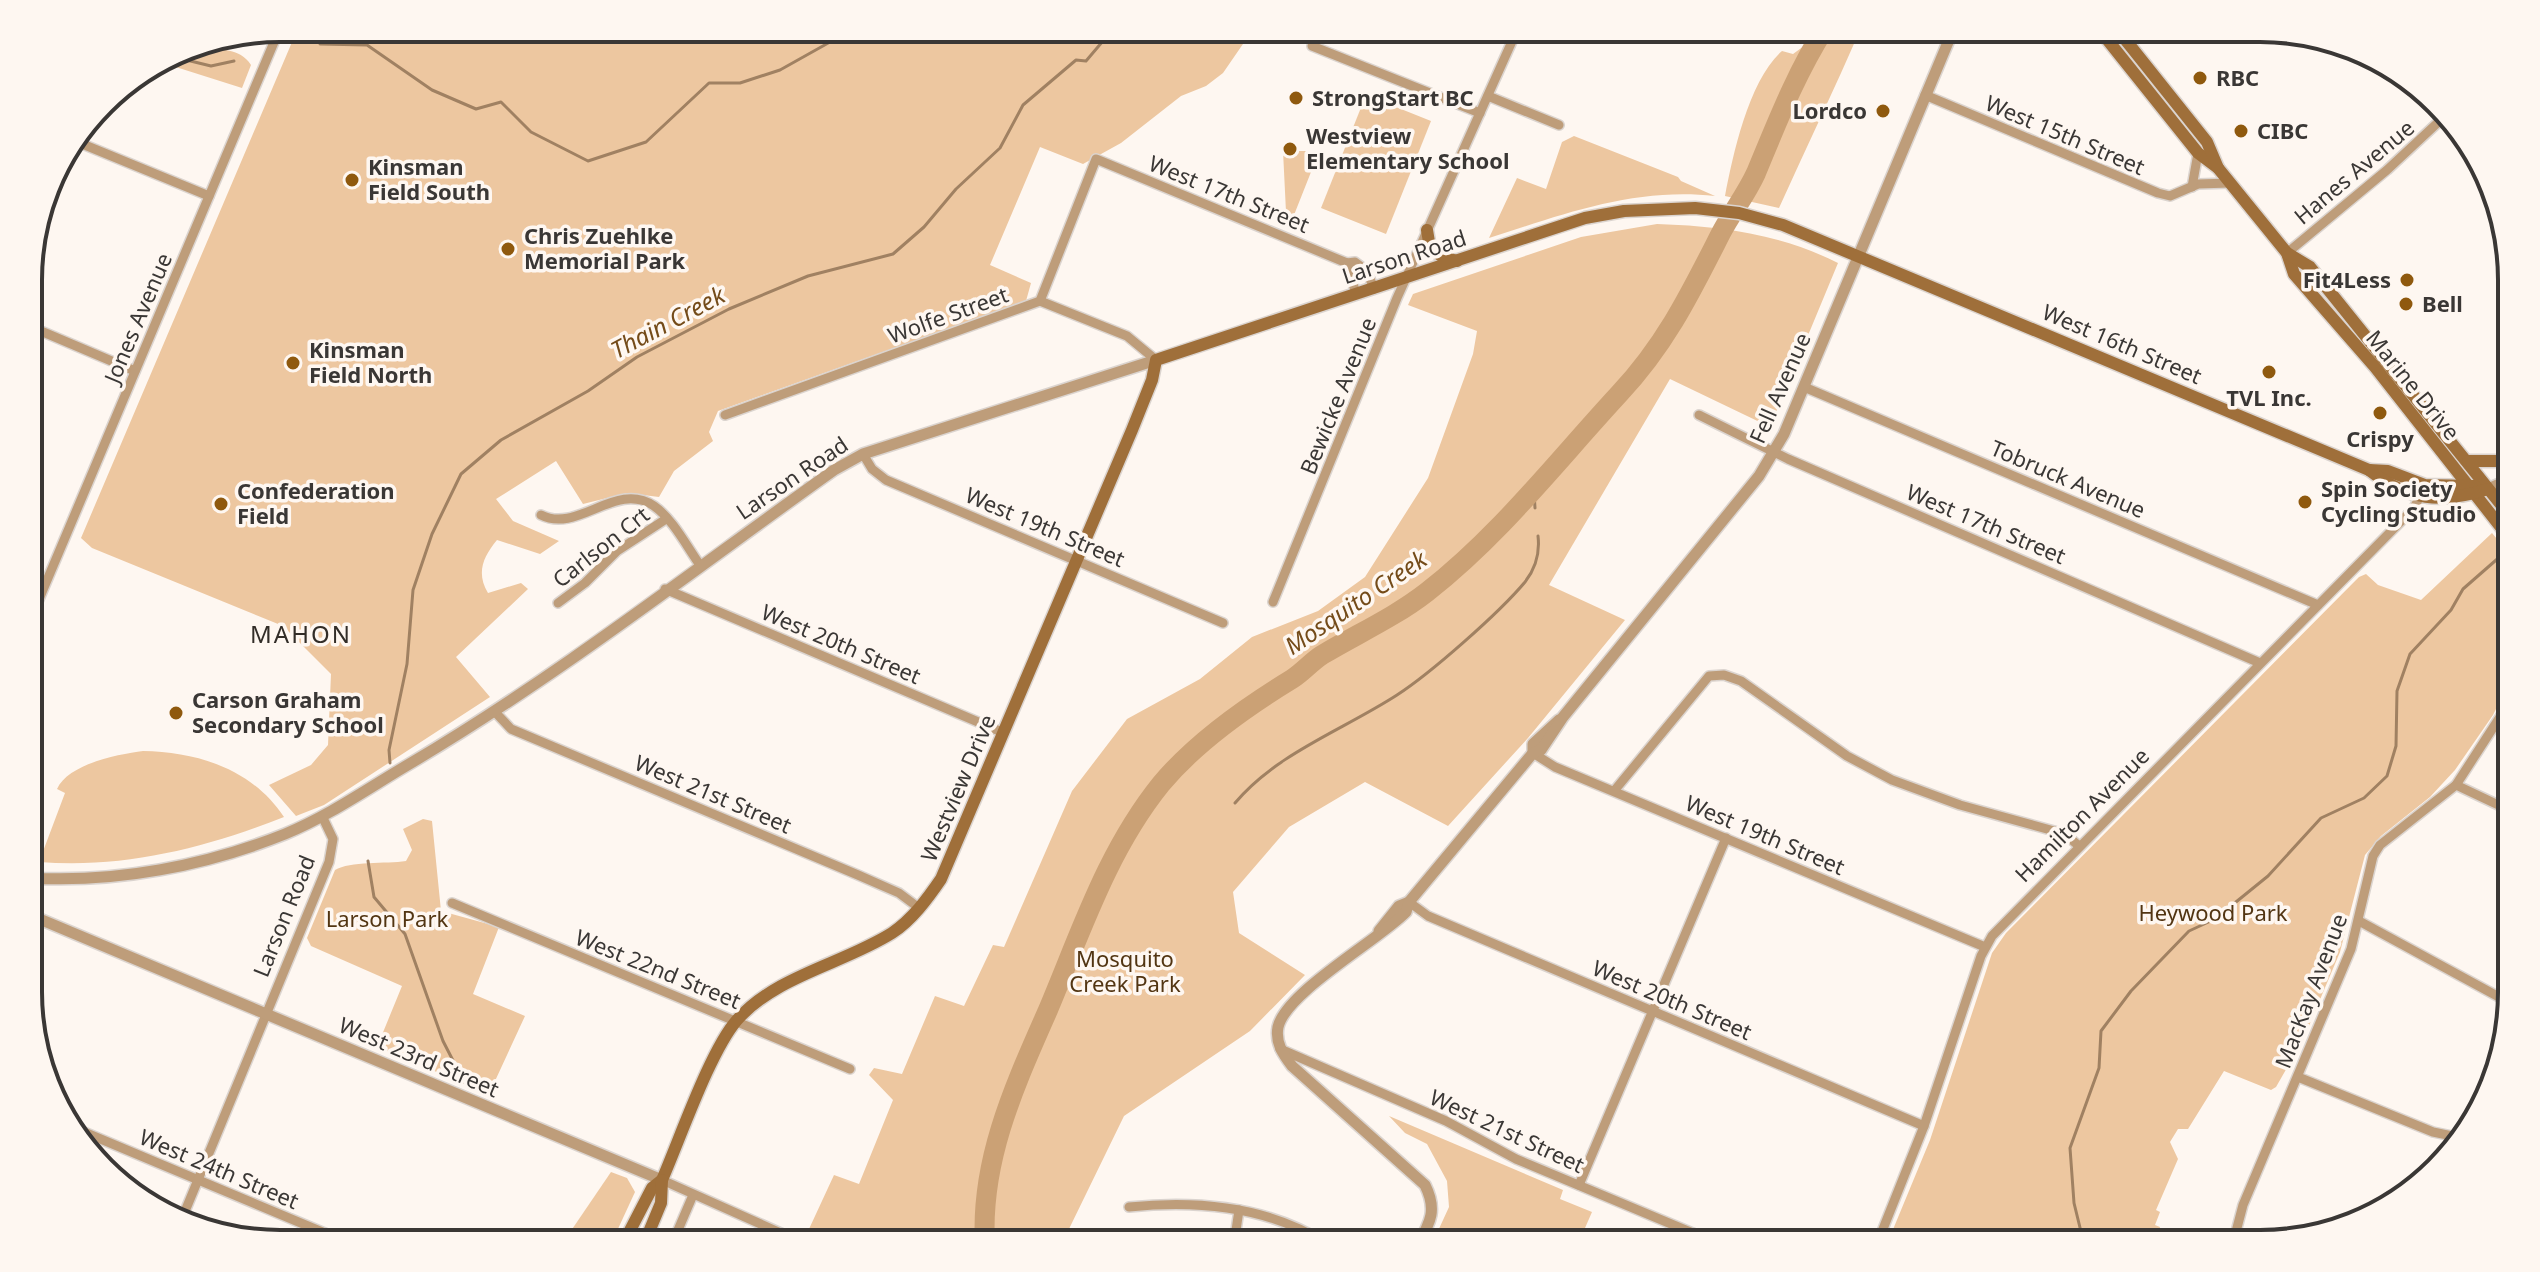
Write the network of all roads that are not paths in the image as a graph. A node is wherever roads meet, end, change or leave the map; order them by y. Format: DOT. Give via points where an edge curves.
graph roads {
  1 [pos="1512,42"];
  2 [pos="1948,42"];
  3 [pos="2109,42"];
  4 [pos="2127,42"];
  5 [pos="274,43"];
  6 [pos="1312,46"];
  7 [pos="1925,95"];
  8 [pos="1488,96"];
  9 [pos="1480,113"];
  10 [pos="2438,123"];
  11 [pos="1559,125"];
  12 [pos="84,145"];
  13 [pos="2198,153"];
  14 [pos="1096,159"];
  15 [pos="2218,168"];
  16 [pos="2230,183"];
  17 [pos="2192,187"];
  18 [pos="209,196"];
  19 [pos="1427,230"];
  20 [pos="2287,253"];
  21 [pos="1859,254"];
  22 [pos="1457,261"];
  23 [pos="1347,263"];
  24 [pos="1405,279"];
  25 [pos="1374,289"];
  26 [pos="1356,294"];
  27 [pos="1040,301"];
  28 [pos="43,332"];
  29 [pos="1156,360"];
  30 [pos="135,371"];
  31 [pos="1804,387"];
  32 [pos="725,415"];
  33 [pos="1699,415"];
  34 [pos="1775,451"];
  35 [pos="863,454"];
  36 [pos="2468,461"];
  37 [pos="2498,461"];
  38 [pos="2498,485"];
  39 [pos="2471,489"];
  40 [pos="2488,489"];
  41 [pos="2423,491"];
  42 [pos="2498,501"];
  43 [pos="541,515"];
  44 [pos="666,519"];
  45 [pos="2498,524"];
  46 [pos="1077,559"];
  47 [pos="700,565"];
  48 [pos="665,589"];
  49 [pos="43,591"];
  50 [pos="1273,602"];
  51 [pos="558,603"];
  52 [pos="2318,605"];
  53 [pos="1223,623"];
  54 [pos="2260,663"];
  55 [pos="495,712"];
  56 [pos="2498,720"];
  57 [pos="1004,733"];
  58 [pos="1533,753"];
  59 [pos="2456,785"];
  60 [pos="1614,791"];
  61 [pos="2498,805"];
  62 [pos="322,816"];
  63 [pos="1726,838"];
  64 [pos="2079,846"];
  65 [pos="42,878"];
  66 [pos="1409,902"];
  67 [pos="452,903"];
  68 [pos="919,908"];
  69 [pos="42,920"];
  70 [pos="2359,921"];
  71 [pos="1985,947"];
  72 [pos="2498,996"];
  73 [pos="1652,1011"];
  74 [pos="266,1015"];
  75 [pos="736,1021"];
  76 [pos="1280,1049"];
  77 [pos="850,1069"];
  78 [pos="2298,1077"];
  79 [pos="1924,1126"];
  80 [pos="89,1134"];
  81 [pos="2449,1135"];
  82 [pos="198,1180"];
  83 [pos="662,1180"];
  84 [pos="1579,1185"];
  85 [pos="693,1195"];
  86 [pos="1129,1207"];
  87 [pos="185,1210"];
  88 [pos="1239,1210"];
  89 [pos="1301,1229"];
  90 [pos="1427,1229"];
  91 [pos="1684,1229"];
  92 [pos="1883,1229"];
  93 [pos="2237,1229"];
  94 [pos="317,1230"];
  95 [pos="630,1230"];
  96 [pos="650,1230"];
  97 [pos="678,1230"];
  98 [pos="773,1230"];
  99 [pos="1236,1230"];
  1 -- 8 [label="street, Bewicke Avenue"];
  2 -- 7 [label="street, Fell Avenue"];
  3 -- 13 [label="main road, Marine Drive"];
  4 -- 15 [label="main road, Marine Drive" via="2207,142"];
  5 -- 18 [label="street, Jones Avenue"];
  6 -- 9 [label="street"];
  7 -- 17 [label="street, West 15th Street" via="2158,193 2170,196"];
  7 -- 21 [label="street, Fell Avenue"];
  8 -- 9 [label="street, Bewicke Avenue"];
  8 -- 11 [label="street"];
  9 -- 19 [label="street, Bewicke Avenue"];
  10 -- 20 [label="street, Hanes Avenue"];
  12 -- 18 [label="street"];
  13 -- 15 [label="main road, Marine Drive"];
  13 -- 17 [label="street"];
  14 -- 23 [label="street, West 17th Street"];
  14 -- 27 [label="street, Wolfe Street"];
  15 -- 16 [label="main road, Marine Drive"];
  16 -- 17 [label="street, West 15th Street"];
  16 -- 20 [label="main road, Marine Drive"];
  18 -- 30 [label="street, Jones Avenue"];
  19 -- 22 [label="main road" via="1430,248"];
  19 -- 24 [label="street, Bewicke Avenue"];
  20 -- 36 [label="main road, Marine Drive" via="2306,262"];
  20 -- 39 [label="main road, Marine Drive" via="2294,274"];
  21 -- 22 [label="main road, Larson Road" via="1755,216 1666,207 1585,218"];
  21 -- 31 [label="street, Fell Avenue"];
  21 -- 41 [label="main road, West 16th Street" via="2369,470 2385,482"];
  22 -- 24 [label="main road, Larson Road"];
  23 -- 25 [label="street, West 17th Street" via="1367,271"];
  23 -- 26 [label="street"];
  24 -- 25 [label="main road, Larson Road"];
  24 -- 50 [label="street, Bewicke Avenue"];
  25 -- 26 [label="main road, Larson Road"];
  26 -- 29 [label="main road, Larson Road"];
  27 -- 29 [label="street" via="1127,336"];
  27 -- 32 [label="street, Wolfe Street"];
  28 -- 30 [label="street"];
  29 -- 35 [label="street, Larson Road"];
  29 -- 46 [label="main road, Westview Drive"];
  30 -- 49 [label="street, Jones Avenue"];
  31 -- 34 [label="street, Fell Avenue"];
  31 -- 52 [label="street, Tobruck Avenue"];
  33 -- 34 [label="street, West 17th Street"];
  34 -- 54 [label="street, West 17th Street"];
  34 -- 58 [label="street, Fell Avenue" via="1541,750"];
  35 -- 46 [label="street, West 19th Street" via="886,480"];
  35 -- 47 [label="street, Larson Road"];
  36 -- 37 [label="main road"];
  36 -- 40 [label="main road, Marine Drive"];
  38 -- 40 [label="street"];
  39 -- 40 [label="main road, West 16th Street"];
  39 -- 41 [label="main road, West 16th Street"];
  39 -- 45 [label="main road, Marine Drive"];
  40 -- 42 [label="main road, Marine Drive"];
  41 -- 52 [label="street, Hamilton Avenue" via="2414,508"];
  43 -- 44 [label="street" via="561,521 631,499 656,507"];
  44 -- 47 [label="street"];
  44 -- 51 [label="street, Carlson Crt" via="617,551"];
  46 -- 53 [label="street, West 19th Street"];
  46 -- 57 [label="main road, Westview Drive"];
  47 -- 48 [label="street, Larson Road"];
  48 -- 55 [label="street, Larson Road"];
  48 -- 57 [label="street, West 20th Street"];
  52 -- 54 [label="street, Hamilton Avenue"];
  54 -- 64 [label="street, Hamilton Avenue"];
  55 -- 62 [label="street, Larson Road"];
  55 -- 68 [label="street, West 21st Street" via="511,729 831,863 899,893"];
  56 -- 59 [label="street, MacKay Avenue"];
  57 -- 68 [label="main road, Westview Drive" via="950,863"];
  58 -- 60 [label="street, West 19th Street"];
  58 -- 66 [label="street, Fell Avenue"];
  59 -- 61 [label="street"];
  59 -- 70 [label="street, MacKay Avenue" via="2380,845 2368,866"];
  60 -- 63 [label="street, West 19th Street"];
  60 -- 64 [label="street" via="1709,676 1724,675 1892,780 2065,834"];
  62 -- 65 [label="street" via="282,835 163,869"];
  62 -- 74 [label="street, Larson Road" via="333,839 329,862"];
  63 -- 71 [label="street, West 19th Street"];
  63 -- 73 [label="street"];
  64 -- 71 [label="street, Hamilton Avenue"];
  66 -- 73 [label="street, West 20th Street" via="1428,916"];
  66 -- 76 [label="street, Fell Avenue" via="1394,924 1287,1009 1278,1028"];
  67 -- 75 [label="street, West 22nd Street"];
  68 -- 75 [label="main road, Westview Drive" via="893,932 764,996"];
  69 -- 74 [label="street, West 23rd Street"];
  70 -- 72 [label="street"];
  70 -- 78 [label="street, MacKay Avenue"];
  71 -- 79 [label="street, Hamilton Avenue"];
  73 -- 79 [label="street, West 20th Street"];
  73 -- 84 [label="street"];
  74 -- 82 [label="street, Larson Road"];
  74 -- 83 [label="street, West 23rd Street"];
  75 -- 77 [label="street, West 22nd Street"];
  75 -- 83 [label="main road, Westview Drive"];
  76 -- 84 [label="street, West 21st Street"];
  76 -- 90 [label="street" via="1292,1066 1425,1185 1433,1209"];
  78 -- 81 [label="street"];
  78 -- 93 [label="street, MacKay Avenue"];
  79 -- 92 [label="street, Hamilton Avenue"];
  80 -- 82 [label="street, West 24th Street"];
  82 -- 87 [label="street, Larson Road"];
  82 -- 94 [label="street, West 24th Street"];
  83 -- 85 [label="street, West 23rd Street"];
  83 -- 95 [label="main road, Westview Drive"];
  83 -- 96 [label="main road, Westview Drive" via="661,1203"];
  84 -- 91 [label="street, West 21st Street"];
  85 -- 97 [label="street"];
  85 -- 98 [label="street, West 23rd Street"];
  86 -- 88 [label="street" via="1183,1202"];
  88 -- 89 [label="street"];
  88 -- 99 [label="street"];
}
